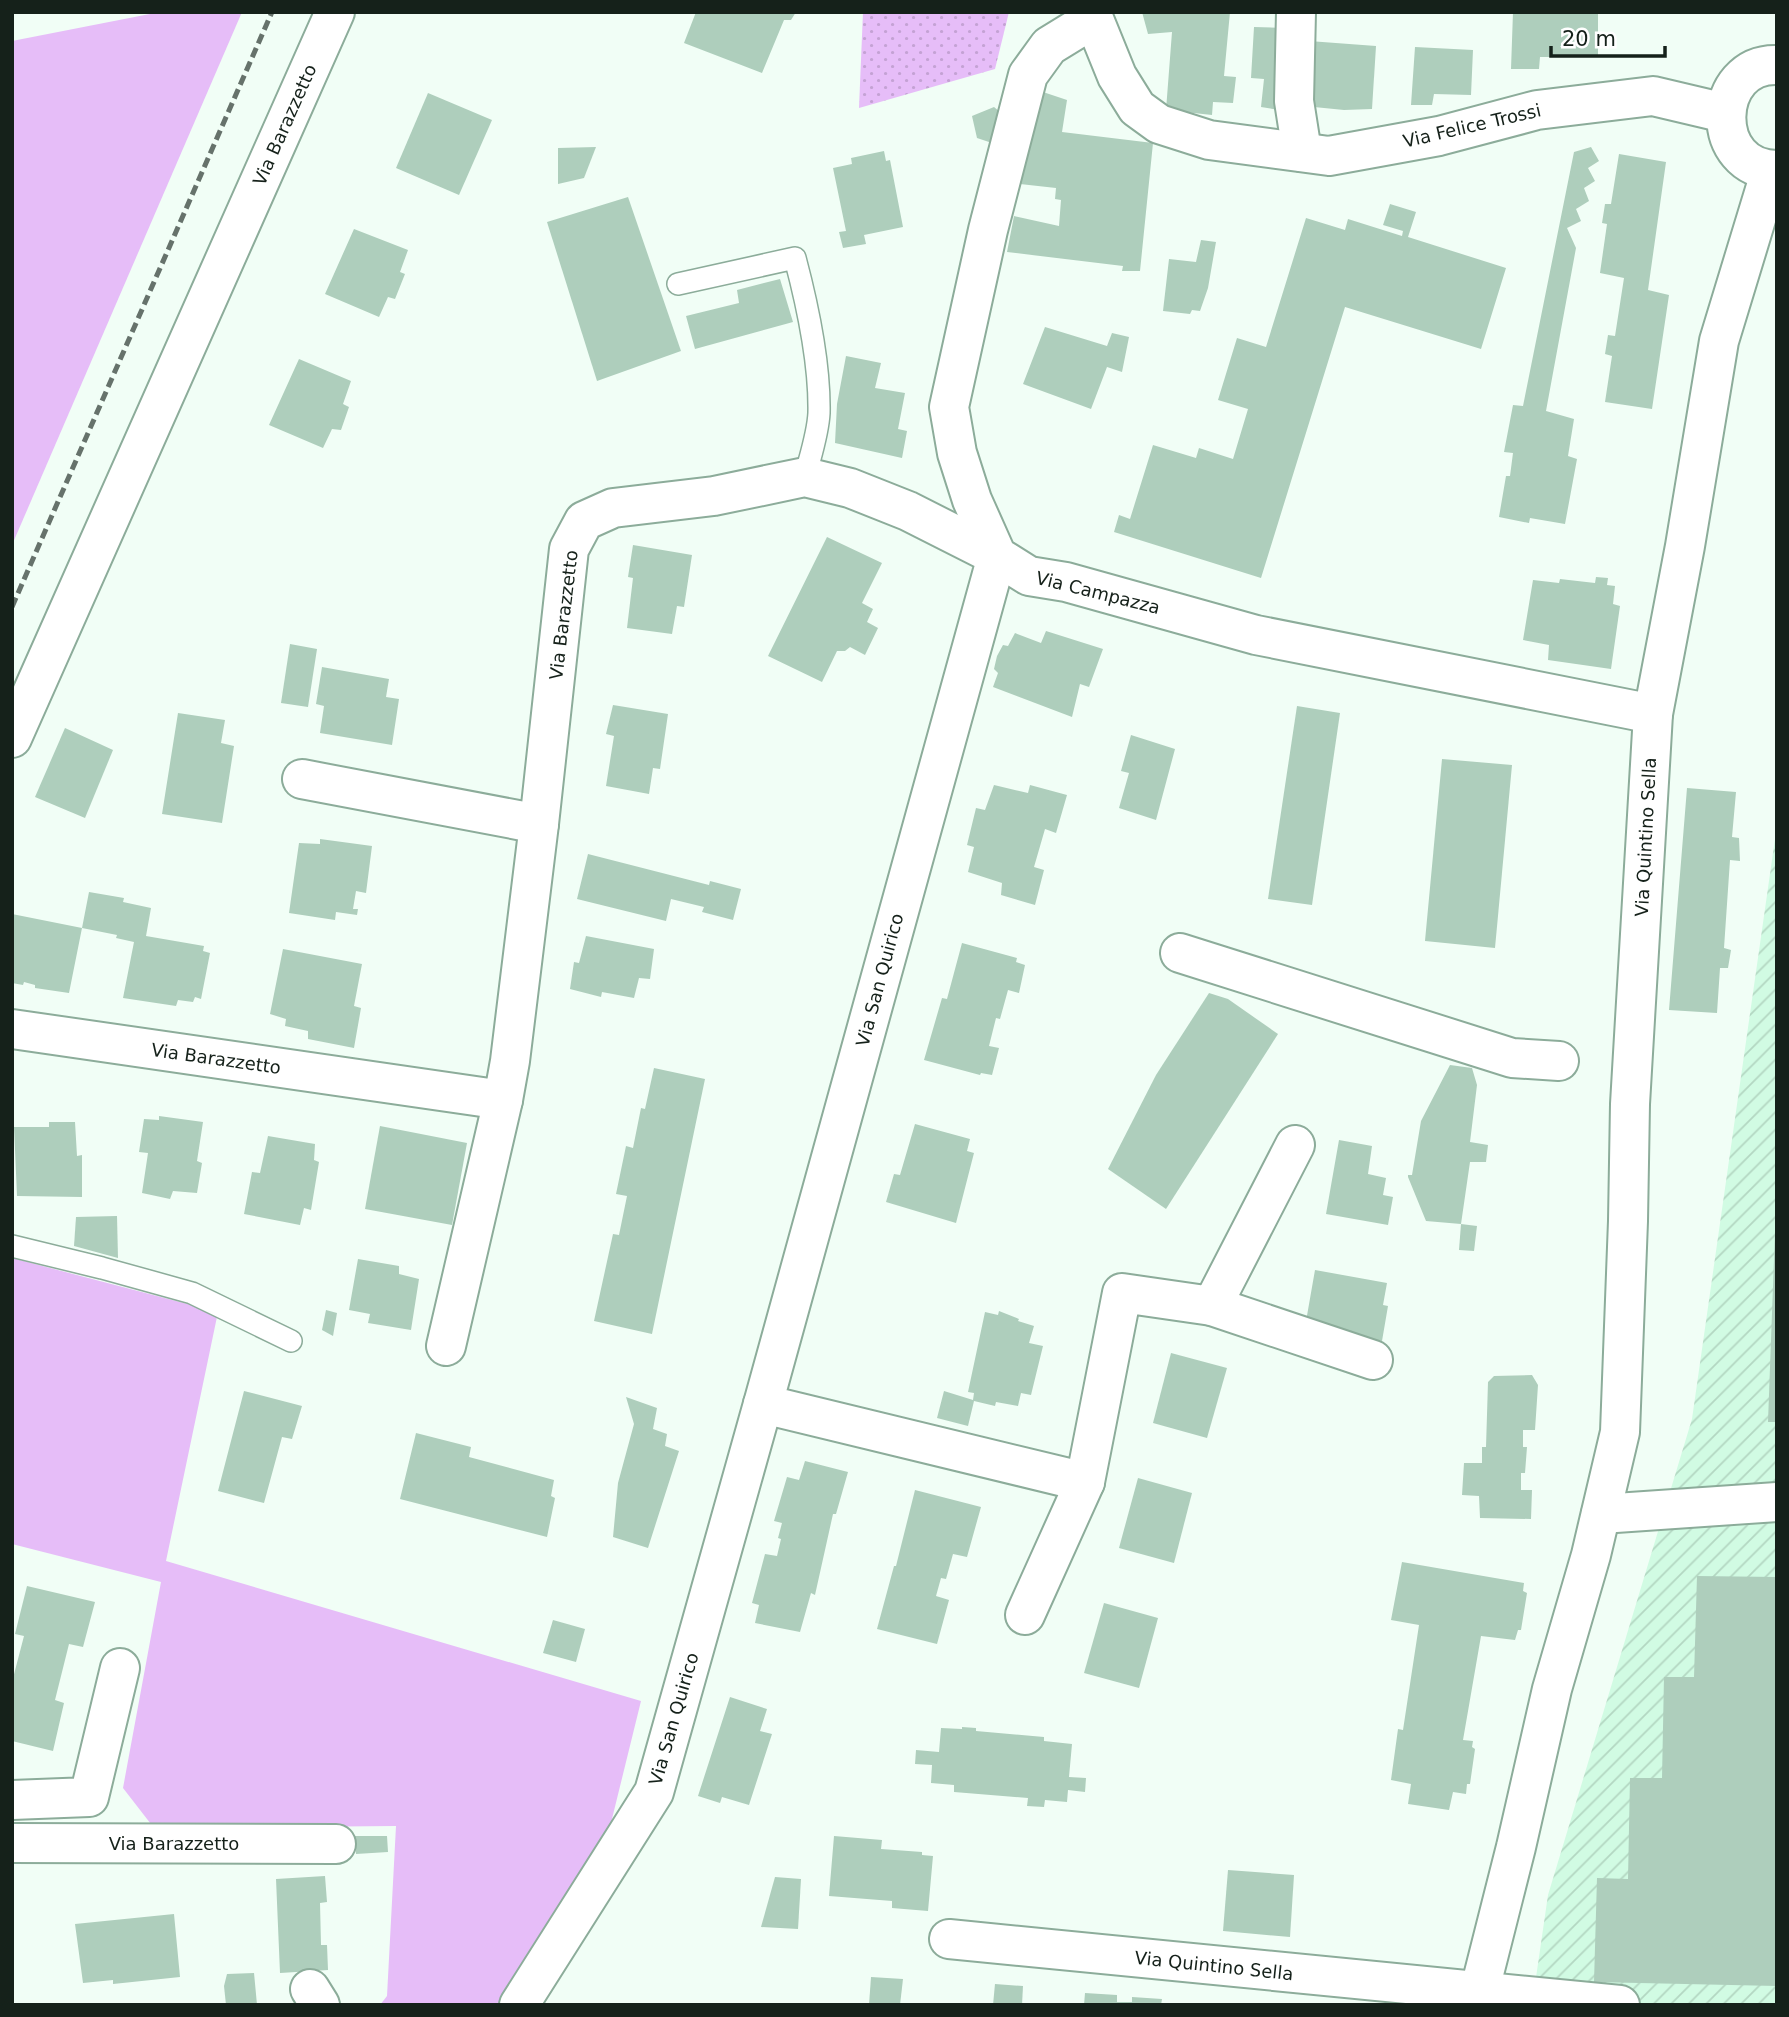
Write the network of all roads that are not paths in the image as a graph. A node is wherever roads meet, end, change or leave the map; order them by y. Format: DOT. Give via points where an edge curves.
graph roads {
  1 [pos="335,12"];
  2 [pos="1296,12"];
  3 [pos="1092,15"];
  4 [pos="1777,65"];
  5 [pos="1725,113"];
  6 [pos="1302,152"];
  7 [pos="1774,170"];
  8 [pos="678,284"];
  9 [pos="805,477"];
  10 [pos="997,556"];
  11 [pos="1653,714"];
  12 [pos="12,737"];
  13 [pos="302,779"];
  14 [pos="539,824"];
  15 [pos="1180,953"];
  16 [pos="12,1029"];
  17 [pos="1559,1061"];
  18 [pos="503,1100"];
  19 [pos="1295,1145"];
  20 [pos="12,1246"];
  21 [pos="1212,1306"];
  22 [pos="291,1341"];
  23 [pos="446,1346"];
  24 [pos="1373,1360"];
  25 [pos="763,1404"];
  26 [pos="1085,1482"];
  27 [pos="1777,1502"];
  28 [pos="1601,1514"];
  29 [pos="1025,1615"];
  30 [pos="120,1668"];
  31 [pos="12,1800"];
  32 [pos="12,1843"];
  33 [pos="336,1844"];
  34 [pos="949,1939"];
  35 [pos="1478,1998"];
  36 [pos="519,2005"];
  37 [pos="1620,2005"];
  1 -- 12 [label="street, Via Barazzetto"];
  2 -- 6 [label="street" via="1294,101"];
  3 -- 6 [label="street, Via Felice Trossi" via="1117,76 1137,108 1159,124 1209,140"];
  3 -- 10 [label="street" via="1049,46 1028,75 948,407 957,453"];
  4 -- 5 [label="street" via="1754,70 1739,81"];
  5 -- 6 [label="street, Via Felice Trossi" via="1653,96 1536,110 1439,136 1329,156"];
  5 -- 7 [label="street" via="1726,129 1742,157"];
  7 -- 11 [label="street, Via Quintino Sella" via="1719,341"];
  8 -- 9 [label="lane" via="795,258 815,349 819,415"];
  9 -- 10 [label="street, Via Barazzetto" via="850,488 908,511"];
  9 -- 14 [label="street, Via Barazzetto" via="714,496 613,508 584,521 569,549"];
  10 -- 11 [label="street, Via Campazza" via="1029,576 1066,582 1256,635"];
  10 -- 25 [label="street, Via San Quirico"];
  11 -- 28 [label="street, Via Quintino Sella" via="1630,1104 1620,1432"];
  13 -- 14 [label="street"];
  14 -- 18 [label="street, Via Barazzetto"];
  15 -- 17 [label="street" via="1512,1058"];
  16 -- 18 [label="street, Via Barazzetto"];
  18 -- 23 [label="street, Via Barazzetto"];
  19 -- 21 [label="street"];
  20 -- 22 [label="lane" via="192,1293"];
  21 -- 24 [label="street"];
  21 -- 26 [label="street" via="1122,1293"];
  25 -- 26 [label="street"];
  25 -- 36 [label="street, Via San Quirico" via="654,1791"];
  26 -- 29 [label="street"];
  27 -- 28 [label="street"];
  28 -- 35 [label="street, Via Quintino Sella" via="1552,1689"];
  30 -- 31 [label="street" via="89,1797"];
  32 -- 33 [label="street, Via Barazzetto"];
  34 -- 35 [label="street, Via Quintino Sella"];
  35 -- 37 [label="street, Via Quintino Sella"];
}
